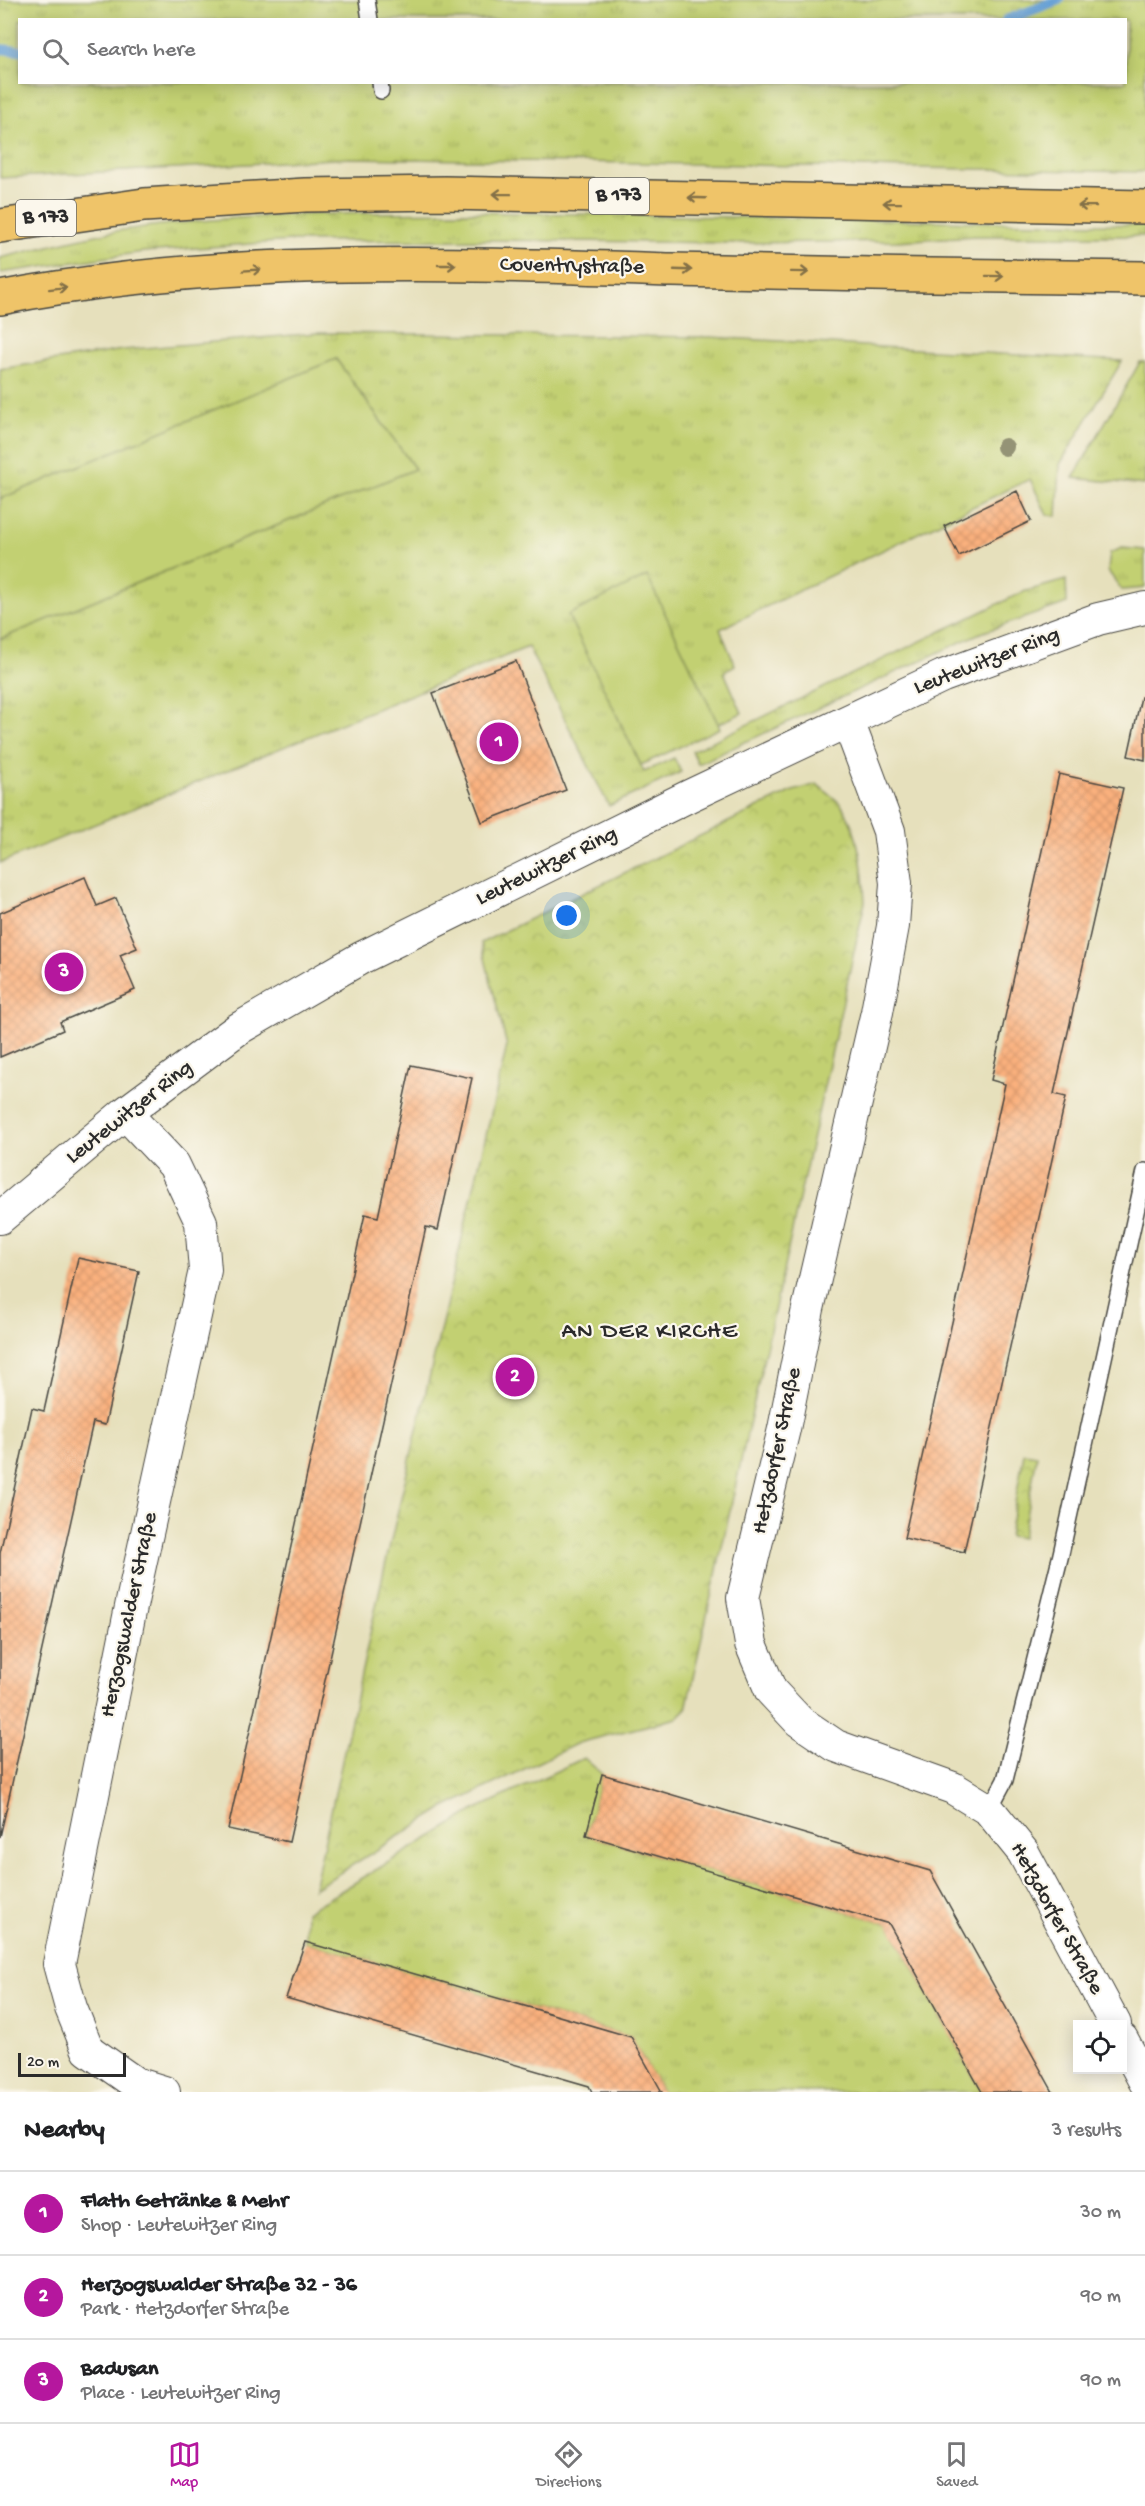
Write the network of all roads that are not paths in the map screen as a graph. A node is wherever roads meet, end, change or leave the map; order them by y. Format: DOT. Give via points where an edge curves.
graph roads {
  1 [pos="368,0"];
  2 [pos="370,18"];
  3 [pos="1145,207"];
  4 [pos="0,226"];
  5 [pos="1145,278"];
  6 [pos="0,298"];
  7 [pos="1145,608"];
  8 [pos="848,721"];
  9 [pos="125,1113"];
  10 [pos="1145,1171"];
  11 [pos="0,1218"];
  12 [pos="989,1810"];
  13 [pos="1111,2020"];
  14 [pos="1127,2049"];
  15 [pos="1145,2082"];
  16 [pos="164,2092"];
  1 -- 2 [label="lane"];
  3 -- 4 [label="main road, B 173, one-way" via="422,193 305,195 144,205"];
  6 -- 5 [label="main road, Coventrystraße, one-way" via="159,276 304,266 459,265"];
  7 -- 8 [label="street, Leutewitzer Ring" via="1098,619 954,672"];
  8 -- 9 [label="street, Leutewitzer Ring" via="361,958 238,1029"];
  8 -- 12 [label="street, Hetzdorfer Straße" via="890,831 896,883 893,926 784,1429 743,1598 751,1644 771,1691 799,1720 836,1746 953,1788"];
  9 -- 11 [label="street, Leutewitzer Ring"];
  9 -- 16 [label="street, Herzogswalder Straße" via="174,1165 201,1222 205,1270 133,1597 59,1965 88,2050 135,2083"];
  10 -- 12 [label="lane" via="1061,1554 1005,1780"];
  12 -- 13 [label="street, Hetzdorfer Straße" via="1023,1852"];
  14 -- 15 [label="street"];
}
